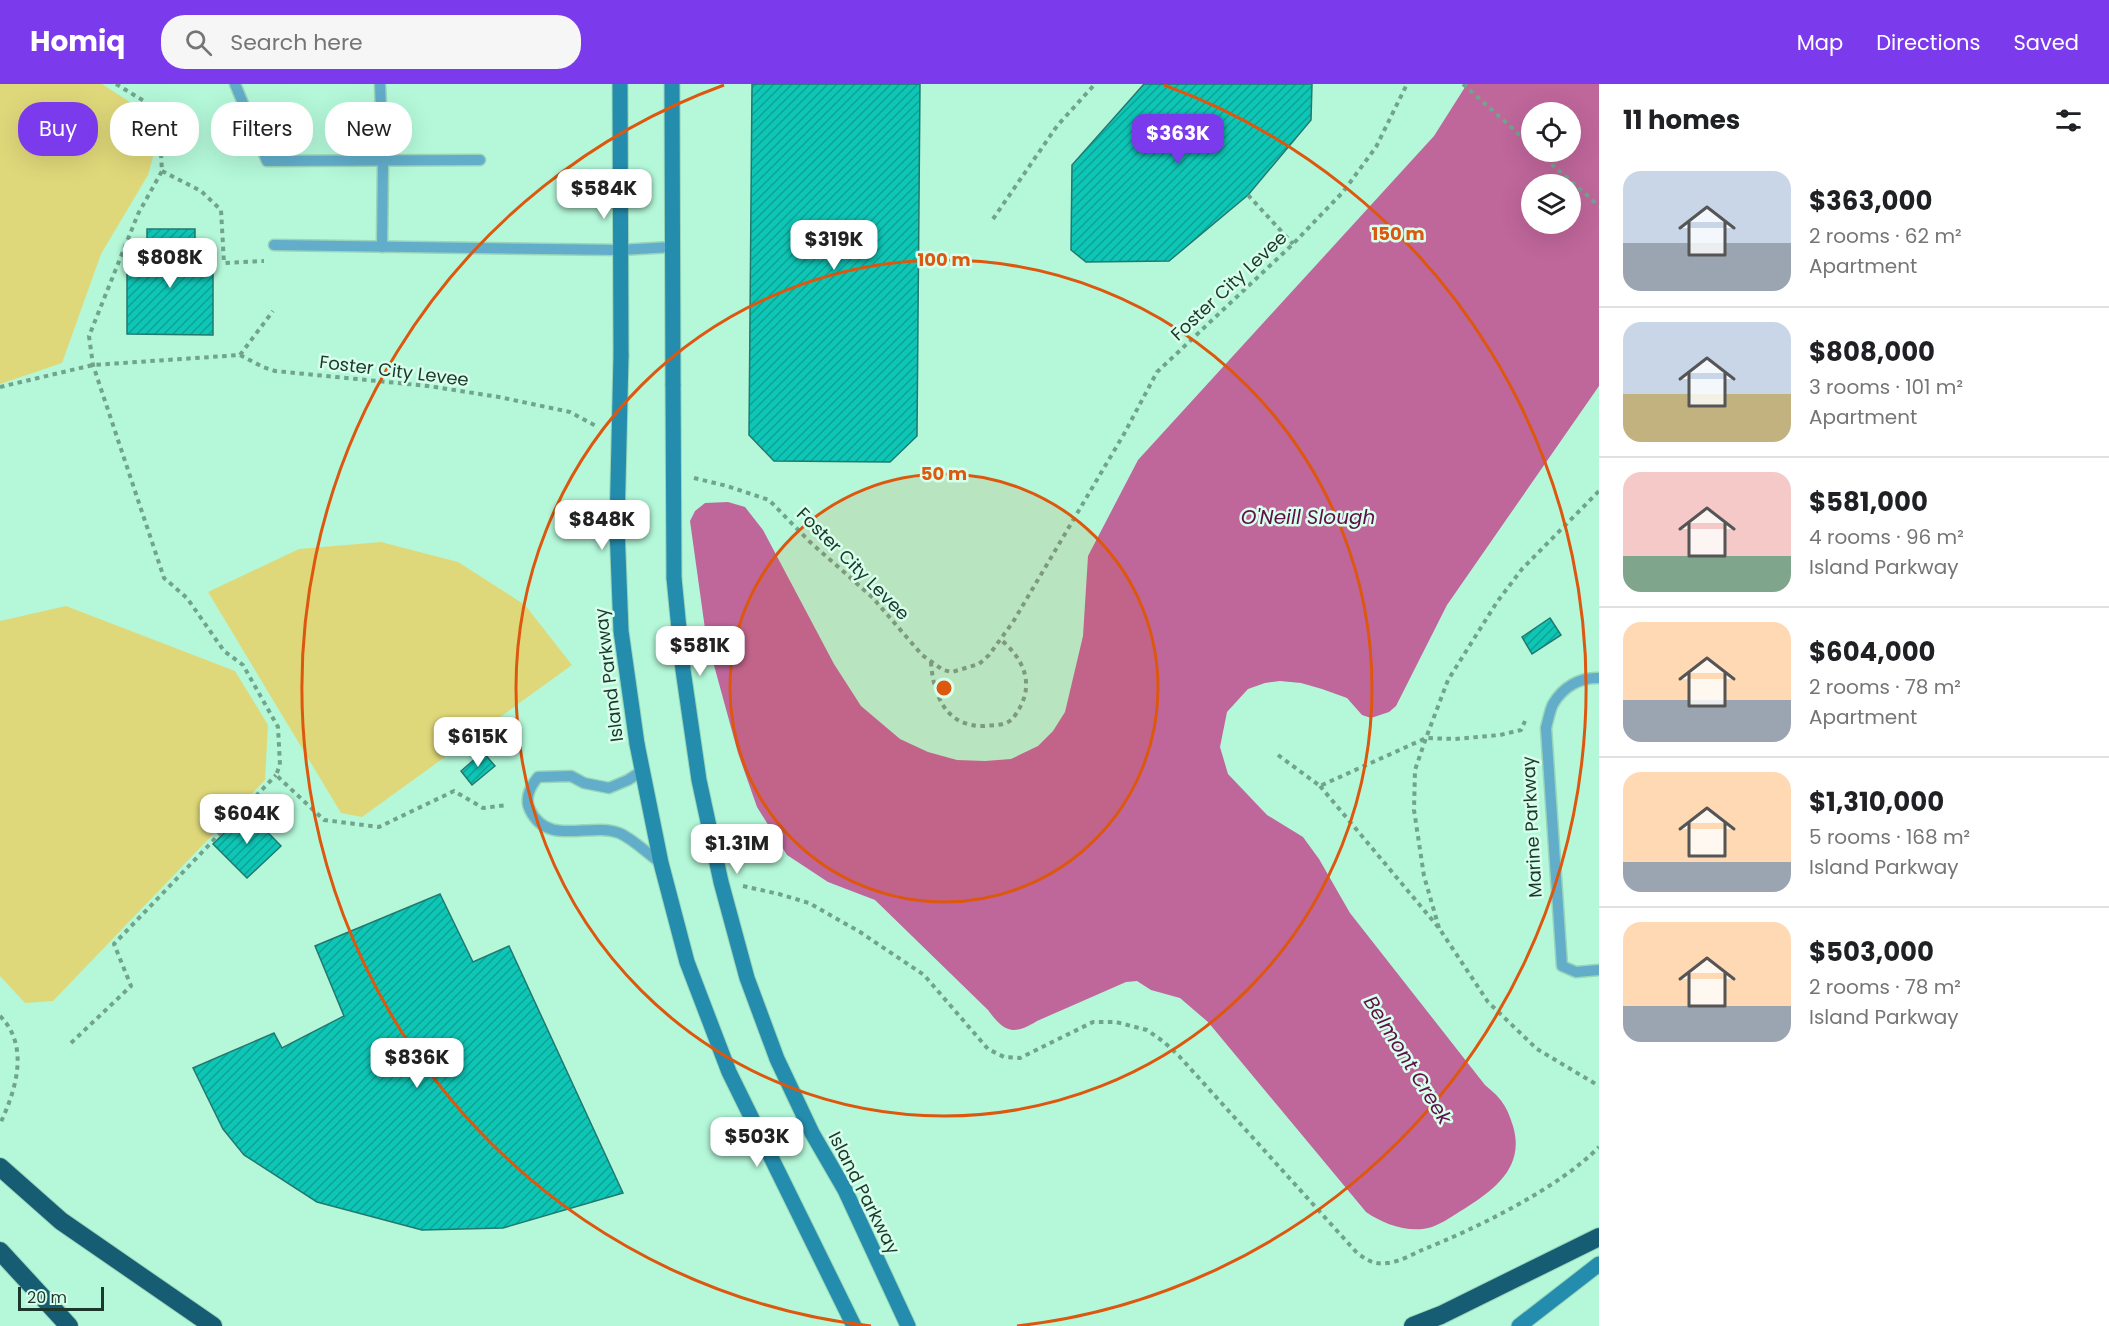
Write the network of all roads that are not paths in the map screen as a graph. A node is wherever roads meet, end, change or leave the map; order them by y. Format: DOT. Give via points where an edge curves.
graph roads {
  1 [pos="235,84"];
  2 [pos="380,84"];
  3 [pos="620,84"];
  4 [pos="672,84"];
  5 [pos="480,160"];
  6 [pos="383,161"];
  7 [pos="274,245"];
  8 [pos="382,247"];
  9 [pos="672,247"];
  10 [pos="620,250"];
  11 [pos="1599,678"];
  12 [pos="642,771"];
  13 [pos="661,863"];
  14 [pos="1599,970"];
  15 [pos="0,1167"];
  16 [pos="1599,1237"];
  17 [pos="0,1251"];
  18 [pos="1599,1264"];
  19 [pos="69,1326"];
  20 [pos="213,1326"];
  21 [pos="854,1326"];
  22 [pos="908,1326"];
  23 [pos="1413,1326"];
  24 [pos="1519,1326"];
  1 -- 6 [label="lane" via="267,161"];
  2 -- 6 [label="lane"];
  3 -- 10 [label="street, Island Parkway"];
  4 -- 9 [label="street, Island Parkway"];
  5 -- 6 [label="lane"];
  6 -- 8 [label="lane"];
  7 -- 8 [label="lane"];
  8 -- 10 [label="lane"];
  9 -- 10 [label="lane"];
  9 -- 22 [label="street, Island Parkway, bridge" via="673,566 682,670 699,780 721,882 747,978 777,1059 812,1133 845,1190"];
  10 -- 12 [label="street, Island Parkway, bridge" via="617,527 621,631"];
  11 -- 14 [label="lane, Marine Parkway" via="1570,685 1553,704 1546,728 1562,966 1576,972"];
  12 -- 13 [label="street, Island Parkway"];
  12 -- 13 [label="lane" via="609,788 571,776 538,777 530,788 527,804 535,821 553,831 620,834"];
  13 -- 21 [label="street, Island Parkway" via="687,962 729,1072"];
  15 -- 20 [label="highway" via="61,1221"];
  16 -- 23 [label="highway"];
  17 -- 19 [label="highway"];
  18 -- 24 [label="street"];
}
